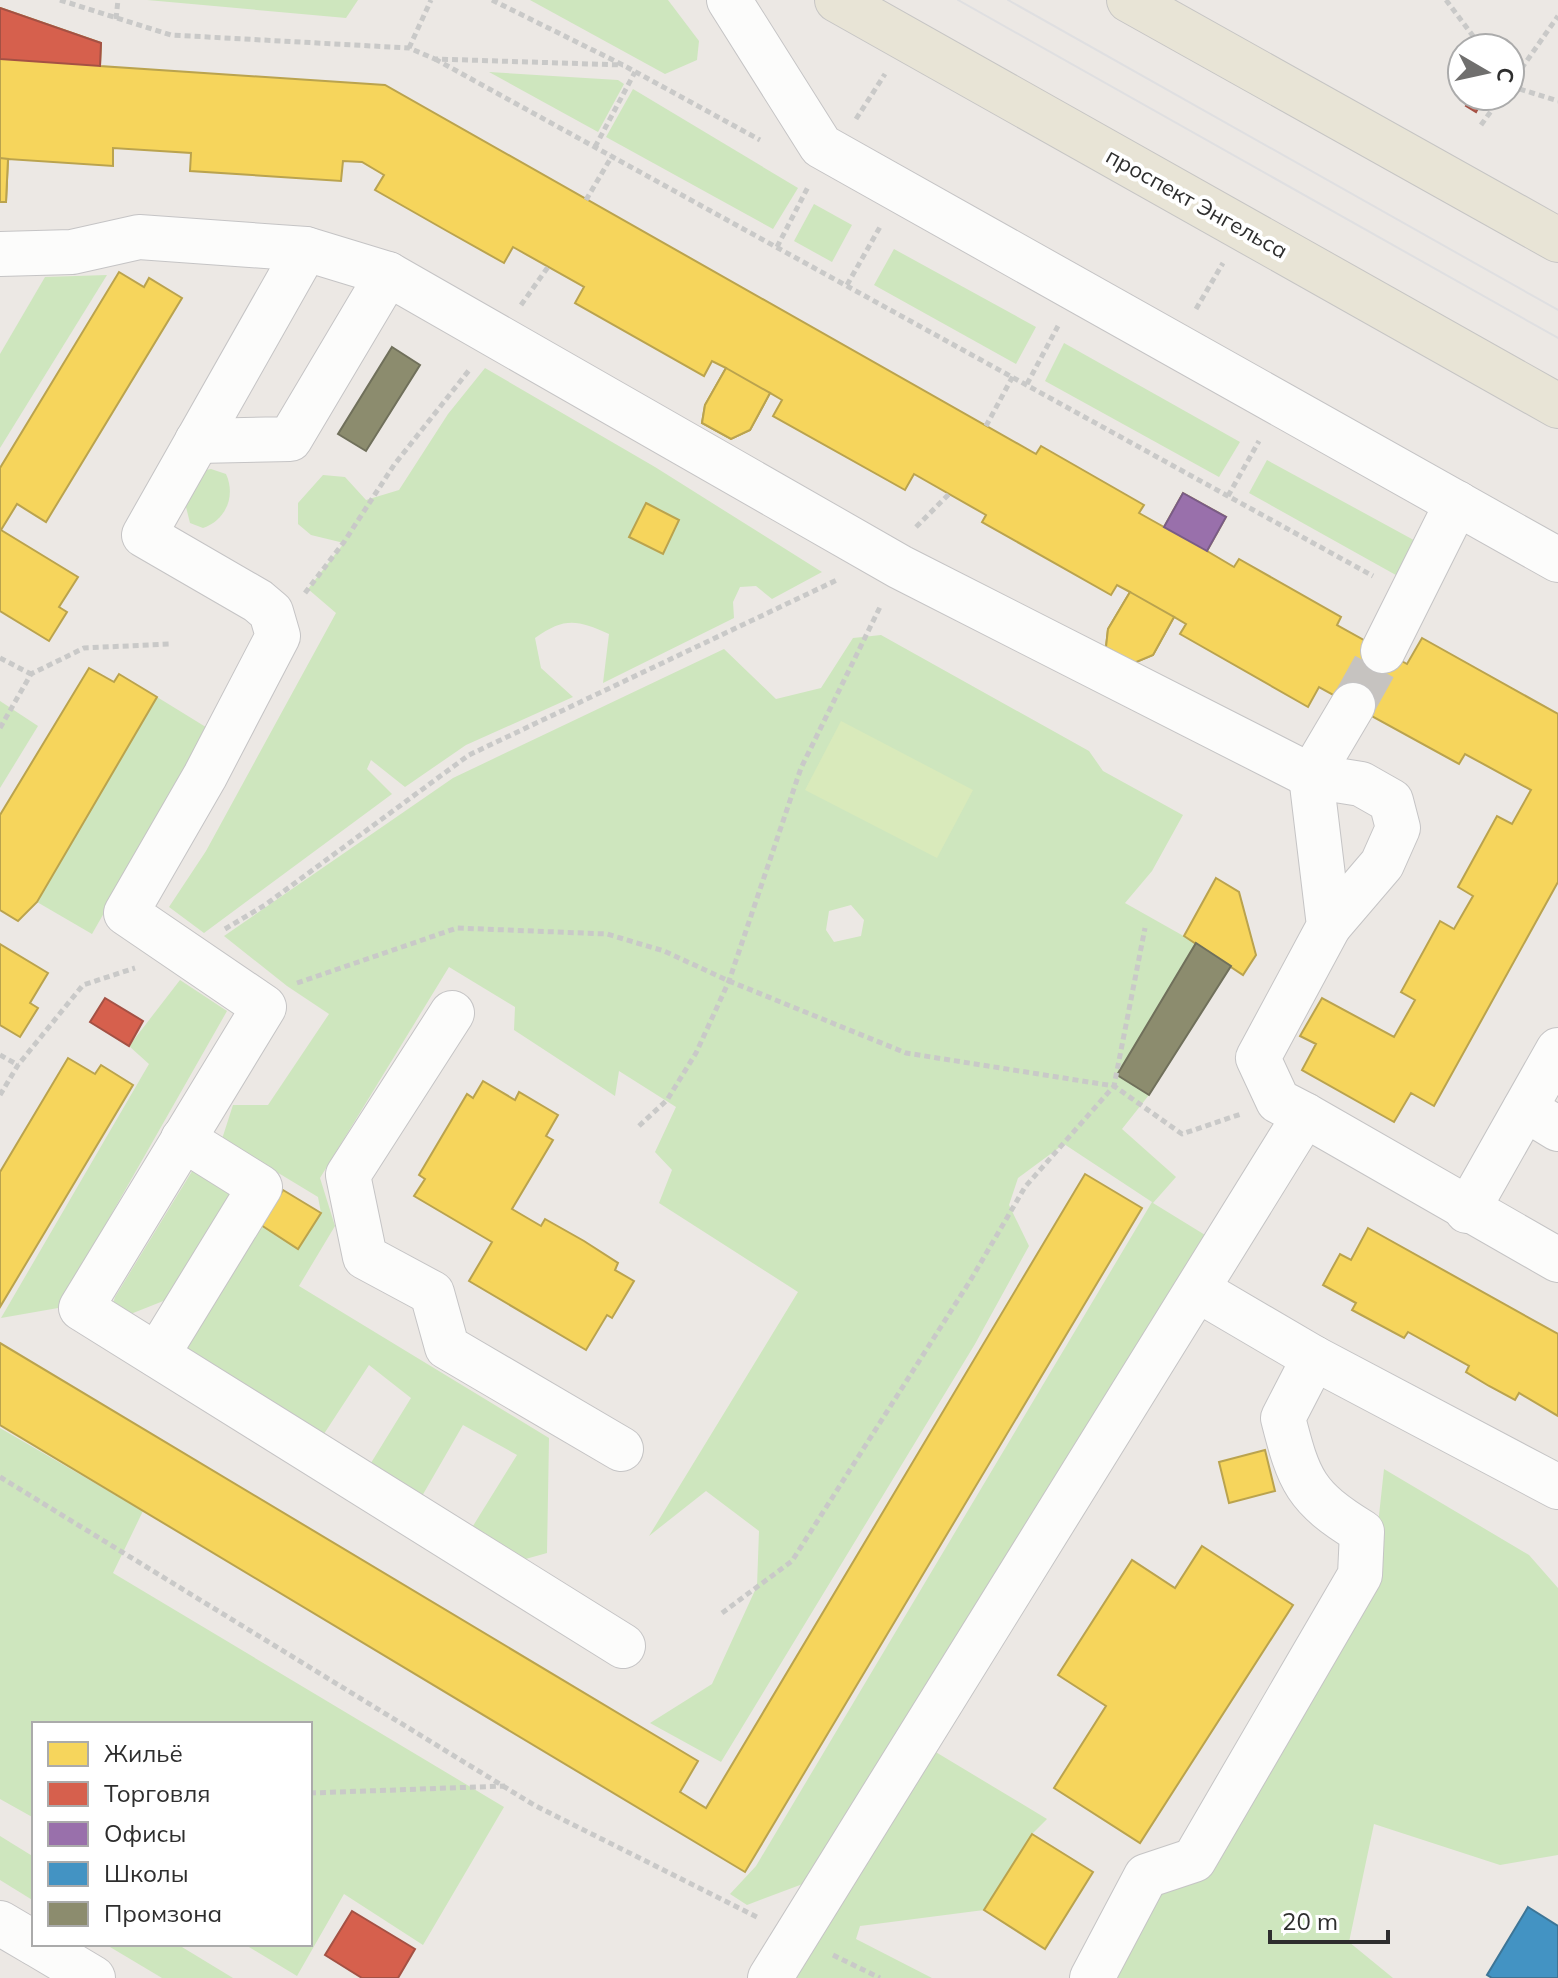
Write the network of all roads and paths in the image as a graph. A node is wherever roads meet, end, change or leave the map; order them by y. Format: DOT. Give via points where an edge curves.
graph roads {
  1 [pos="60,0"];
  2 [pos="118,0"];
  3 [pos="431,0"];
  4 [pos="492,0"];
  5 [pos="729,0"];
  6 [pos="837,0"];
  7 [pos="1129,0"];
  8 [pos="1446,0"];
  9 [pos="1558,16"];
  10 [pos="116,19"];
  11 [pos="1470,32"];
  12 [pos="409,48"];
  13 [pos="435,59"];
  14 [pos="1526,63"];
  15 [pos="623,65"];
  16 [pos="635,72"];
  17 [pos="885,73"];
  18 [pos="1526,91"];
  19 [pos="1558,101"];
  20 [pos="1490,112"];
  21 [pos="853,125"];
  22 [pos="1481,125"];
  23 [pos="760,140"];
  24 [pos="595,147"];
  25 [pos="612,156"];
  26 [pos="808,186"];
  27 [pos="586,200"];
  28 [pos="880,227"];
  29 [pos="1558,240"];
  30 [pos="777,247"];
  31 [pos="306,249"];
  32 [pos="0,254"];
  33 [pos="1224,262"];
  34 [pos="388,274"];
  35 [pos="847,285"];
  36 [pos="1192,317"];
  37 [pos="1058,326"];
  38 [pos="499,337"];
  39 [pos="1013,376"];
  40 [pos="1027,384"];
  41 [pos="1558,406"];
  42 [pos="986,426"];
  43 [pos="1260,439"];
  44 [pos="197,441"];
  45 [pos="1228,496"];
  46 [pos="1457,503"];
  47 [pos="1558,560"];
  48 [pos="892,562"];
  49 [pos="1408,595"];
  50 [pos="278,636"];
  51 [pos="169,644"];
  52 [pos="1383,651"];
  53 [pos="0,658"];
  54 [pos="31,674"];
  55 [pos="1353,705"];
  56 [pos="0,728"];
  57 [pos="1311,776"];
  58 [pos="1329,926"];
  59 [pos="1145,928"];
  60 [pos="182,952"];
  61 [pos="729,981"];
  62 [pos="264,1007"];
  63 [pos="452,1013"];
  64 [pos="1558,1050"];
  65 [pos="0,1055"];
  66 [pos="18,1065"];
  67 [pos="1114,1086"];
  68 [pos="0,1095"];
  69 [pos="1291,1108"];
  70 [pos="1541,1119"];
  71 [pos="639,1126"];
  72 [pos="183,1139"];
  73 [pos="1467,1211"];
  74 [pos="1558,1260"];
  75 [pos="1198,1290"];
  76 [pos="157,1355"];
  77 [pos="1314,1358"];
  78 [pos="621,1449"];
  79 [pos="0,1477"];
  80 [pos="1558,1487"];
  81 [pos="722,1613"];
  82 [pos="623,1646"];
  83 [pos="506,1786"];
  84 [pos="312,1793"];
  85 [pos="0,1923"];
  86 [pos="795,1936"];
  87 [pos="32,1942"];
  88 [pos="38,1946"];
  89 [pos="93,1978"];
  90 [pos="770,1978"];
  91 [pos="880,1978"];
  92 [pos="1092,1978"];
  1 -- 10 [label="path"];
  2 -- 10 [label="path"];
  3 -- 12 [label="path"];
  4 -- 15 [label="path"];
  5 -- 46 [label="street" via="821,146"];
  6 -- 41 [label="main road, проспект Энгельса"];
  7 -- 29 [label="main road"];
  8 -- 11 [label="path"];
  9 -- 14 [label="path"];
  10 -- 12 [label="path" via="171,35"];
  12 -- 13 [label="path"];
  13 -- 15 [label="path"];
  13 -- 24 [label="path"];
  15 -- 16 [label="path"];
  16 -- 23 [label="path"];
  16 -- 24 [label="path"];
  17 -- 21 [label="path"];
  18 -- 19 [label="path"];
  20 -- 22 [label="path"];
  24 -- 25 [label="path"];
  25 -- 27 [label="path"];
  25 -- 30 [label="path"];
  26 -- 30 [label="path"];
  28 -- 35 [label="path"];
  30 -- 35 [label="path"];
  31 -- 32 [label="street" via="139,237 72,252"];
  31 -- 34 [label="street"];
  31 -- 44 [label="street"];
  33 -- 36 [label="path"];
  34 -- 38 [label="street"];
  34 -- 44 [label="street" via="290,439"];
  35 -- 39 [label="path"];
  37 -- 40 [label="path"];
  38 -- 48 [label="street"];
  38 -- 50 [label="path" via="394,465"];
  39 -- 40 [label="path"];
  39 -- 42 [label="path"];
  40 -- 45 [label="path"];
  43 -- 45 [label="path"];
  44 -- 50 [label="street" via="144,535 258,601 271,612"];
  45 -- 49 [label="path"];
  46 -- 47 [label="street"];
  46 -- 49 [label="street"];
  48 -- 57 [label="street"];
  48 -- 60 [label="path" via="469,755 265,905"];
  48 -- 61 [label="path" via="801,768"];
  49 -- 52 [label="street"];
  50 -- 60 [label="street" via="126,913"];
  51 -- 54 [label="path" via="84,648"];
  53 -- 54 [label="path"];
  54 -- 56 [label="path"];
  55 -- 57 [label="street"];
  57 -- 58 [label="street"];
  57 -- 58 [label="street" via="1361,784 1391,801 1398,828 1382,864"];
  58 -- 69 [label="street" via="1258,1058"];
  59 -- 67 [label="path"];
  60 -- 62 [label="street"];
  60 -- 66 [label="path" via="83,985"];
  61 -- 62 [label="path" via="664,951 607,934 457,928 287,987"];
  61 -- 67 [label="path" via="906,1053"];
  61 -- 71 [label="path" via="683,1076"];
  62 -- 72 [label="street"];
  63 -- 78 [label="street" via="348,1175 365,1257 432,1293 447,1347"];
  64 -- 70 [label="street"];
  65 -- 66 [label="path"];
  66 -- 68 [label="path"];
  67 -- 69 [label="path" via="1182,1134"];
  67 -- 81 [label="path" via="1025,1187 792,1561"];
  69 -- 73 [label="street"];
  69 -- 75 [label="street"];
  70 -- 73 [label="street"];
  72 -- 76 [label="street" via="81,1308"];
  72 -- 76 [label="street" via="260,1187"];
  73 -- 74 [label="street"];
  75 -- 77 [label="street"];
  75 -- 86 [label="street"];
  76 -- 82 [label="street"];
  77 -- 80 [label="street"];
  77 -- 92 [label="street" via="1283,1418 1296,1471 1322,1507 1362,1532 1360,1575 1194,1860 1146,1876"];
  79 -- 83 [label="path"];
  83 -- 84 [label="path"];
  83 -- 86 [label="path"];
  85 -- 87 [label="street"];
  86 -- 90 [label="street"];
  86 -- 91 [label="path"];
  88 -- 89 [label="street"];
}
